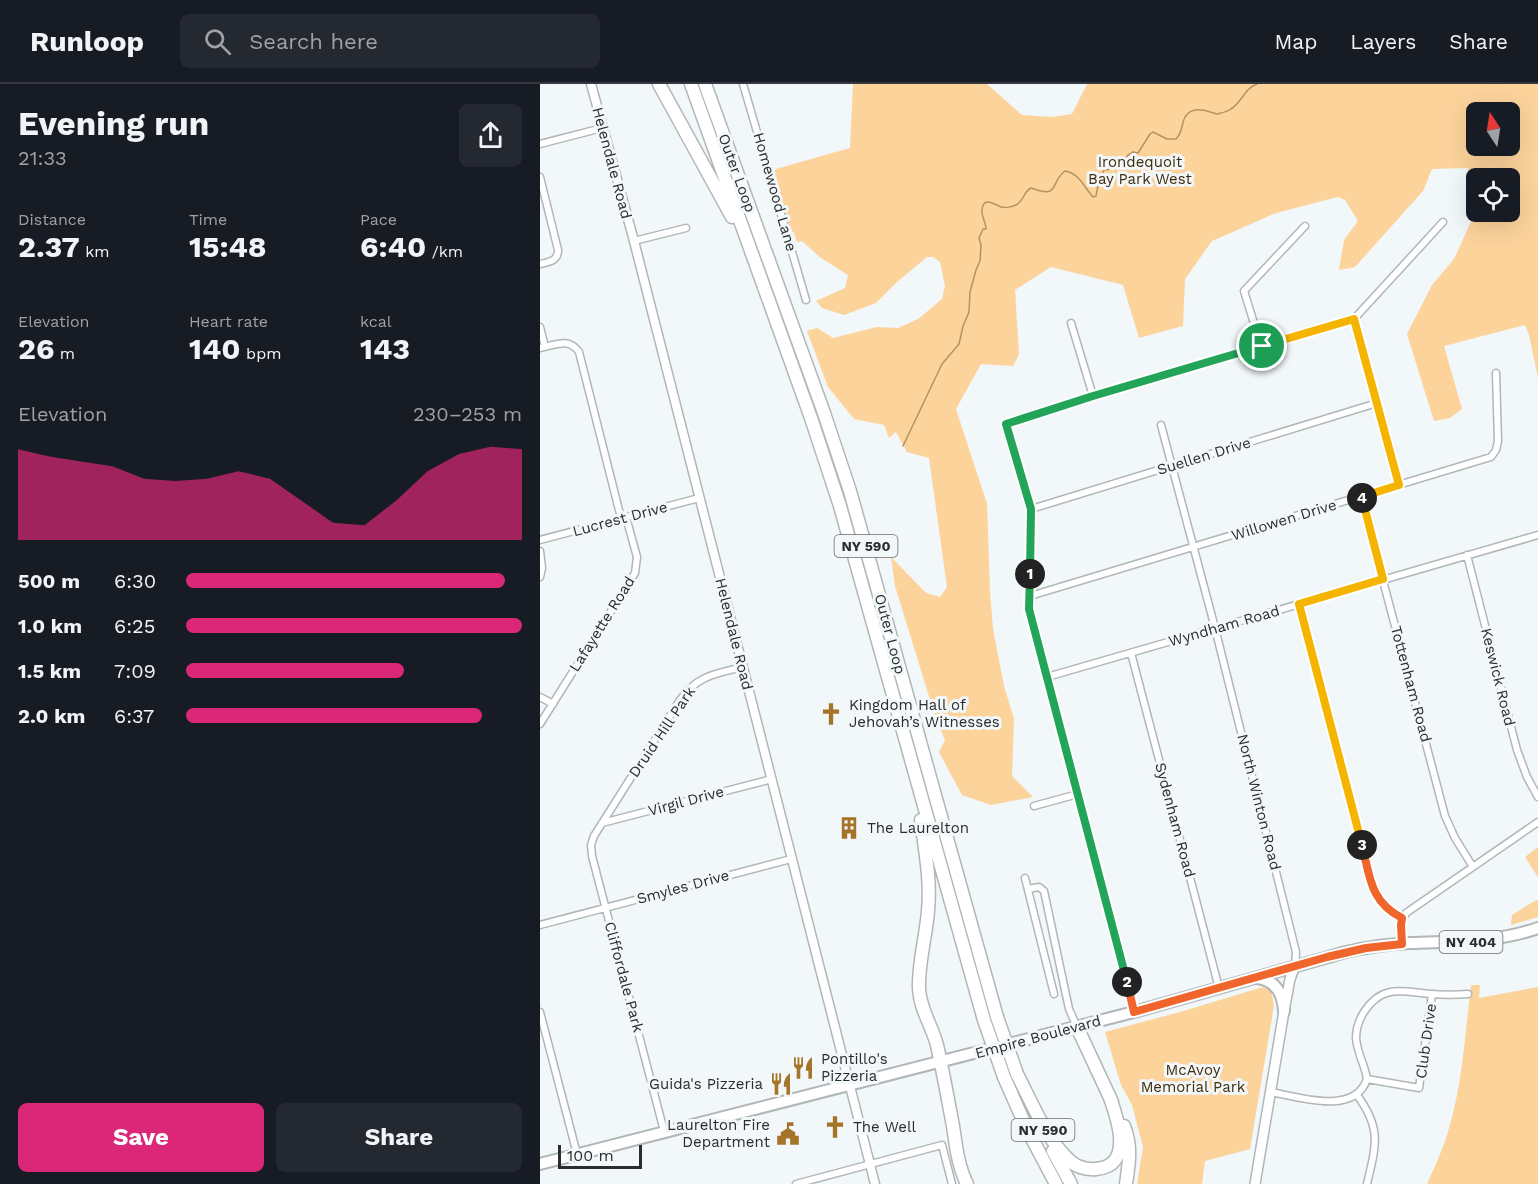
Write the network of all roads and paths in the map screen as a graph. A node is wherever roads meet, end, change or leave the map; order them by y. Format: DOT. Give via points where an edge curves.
graph roads {
  1 [pos="591,84"];
  2 [pos="659,84"];
  3 [pos="691,84"];
  4 [pos="705,84"];
  5 [pos="743,84"];
  6 [pos="602,128"];
  7 [pos="540,144"];
  8 [pos="540,177"];
  9 [pos="1443,222"];
  10 [pos="1305,226"];
  11 [pos="686,228"];
  12 [pos="634,241"];
  13 [pos="540,264"];
  14 [pos="806,300"];
  15 [pos="771,308"];
  16 [pos="1354,319"];
  17 [pos="1071,323"];
  18 [pos="540,327"];
  19 [pos="1262,346"];
  20 [pos="542,348"];
  21 [pos="1496,373"];
  22 [pos="1093,396"];
  23 [pos="1377,403"];
  24 [pos="1161,425"];
  25 [pos="1172,465"];
  26 [pos="1399,485"];
  27 [pos="1361,497"];
  28 [pos="699,498"];
  29 [pos="1031,509"];
  30 [pos="624,518"];
  31 [pos="1538,535"];
  32 [pos="540,540"];
  33 [pos="1194,547"];
  34 [pos="540,551"];
  35 [pos="1467,555"];
  36 [pos="540,577"];
  37 [pos="1383,579"];
  38 [pos="1030,596"];
  39 [pos="1299,604"];
  40 [pos="1215,628"];
  41 [pos="1131,653"];
  42 [pos="743,667"];
  43 [pos="1047,677"];
  44 [pos="540,697"];
  45 [pos="553,704"];
  46 [pos="540,724"];
  47 [pos="914,771"];
  48 [pos="772,779"];
  49 [pos="1078,794"];
  50 [pos="1538,797"];
  51 [pos="1034,806"];
  52 [pos="1538,822"];
  53 [pos="601,823"];
  54 [pos="791,859"];
  55 [pos="1473,867"];
  56 [pos="1025,878"];
  57 [pos="1028,889"];
  58 [pos="606,907"];
  59 [pos="1402,918"];
  60 [pos="540,925"];
  61 [pos="1538,928"];
  62 [pos="1402,944"];
  63 [pos="1294,966"];
  64 [pos="1251,979"];
  65 [pos="1064,988"];
  66 [pos="1219,988"];
  67 [pos="1432,994"];
  68 [pos="1468,994"];
  69 [pos="1284,1011"];
  70 [pos="540,1012"];
  71 [pos="1134,1012"];
  72 [pos="991,1019"];
  73 [pos="1077,1027"];
  74 [pos="940,1062"];
  75 [pos="1017,1074"];
  76 [pos="1367,1079"];
  77 [pos="849,1085"];
  78 [pos="1271,1092"];
  79 [pos="1109,1095"];
  80 [pos="1357,1095"];
  81 [pos="664,1131"];
  82 [pos="578,1154"];
  83 [pos="540,1164"];
  84 [pos="870,1164"];
  85 [pos="796,1184"];
  86 [pos="875,1184"];
  87 [pos="952,1184"];
  88 [pos="967,1184"];
  89 [pos="1056,1184"];
  90 [pos="1071,1184"];
  91 [pos="1126,1184"];
  92 [pos="1255,1184"];
  93 [pos="1367,1184"];
  1 -- 6 [label="street, Helendale Road"];
  2 -- 15 [label="highway" via="727,207"];
  3 -- 15 [label="highway, Outer Loop / NY 590"];
  4 -- 72 [label="highway, Outer Loop / NY 590" via="850,491"];
  5 -- 14 [label="street, Homewood Lane"];
  6 -- 7 [label="street"];
  6 -- 12 [label="street, Helendale Road"];
  8 -- 13 [label="street" via="558,254 554,260"];
  9 -- 16 [label="street"];
  10 -- 19 [label="street" via="1244,291"];
  11 -- 12 [label="street"];
  12 -- 28 [label="street, Helendale Road"];
  15 -- 47 [label="highway, Outer Loop / NY 590" via="840,506"];
  16 -- 19 [label="street"];
  16 -- 23 [label="street"];
  17 -- 22 [label="street"];
  18 -- 20 [label="street, Lafayette Road"];
  19 -- 22 [label="street"];
  20 -- 30 [label="street, Lafayette Road" via="567,343 579,352"];
  21 -- 26 [label="street, Willowen Drive" via="1498,446 1494,454"];
  22 -- 29 [label="street" via="1006,424"];
  23 -- 25 [label="street, Suellen Drive"];
  23 -- 26 [label="street"];
  24 -- 25 [label="street, North Winton Road"];
  25 -- 29 [label="street, Suellen Drive"];
  25 -- 33 [label="street, North Winton Road"];
  26 -- 27 [label="street, Willowen Drive"];
  27 -- 33 [label="street, Willowen Drive"];
  27 -- 37 [label="street, Tottenham Road"];
  28 -- 30 [label="street, Lucrest Drive"];
  28 -- 42 [label="street, Helendale Road"];
  29 -- 38 [label="street"];
  30 -- 32 [label="street, Lucrest Drive"];
  30 -- 45 [label="street, Lafayette Road" via="637,556 635,573"];
  31 -- 35 [label="street, Wyndham Road"];
  33 -- 38 [label="street, Willowen Drive"];
  33 -- 40 [label="street, North Winton Road"];
  34 -- 36 [label="street"];
  35 -- 37 [label="street, Wyndham Road"];
  35 -- 50 [label="street, Keswick Road" via="1517,750"];
  37 -- 39 [label="street, Wyndham Road"];
  37 -- 55 [label="street, Tottenham Road" via="1445,816"];
  38 -- 43 [label="street" via="1029,609"];
  39 -- 40 [label="street, Wyndham Road"];
  39 -- 59 [label="street" via="1373,886 1382,905"];
  40 -- 41 [label="street, Wyndham Road"];
  40 -- 63 [label="street, North Winton Road" via="1296,952"];
  41 -- 43 [label="street, Wyndham Road"];
  41 -- 66 [label="street, Sydenham Road"];
  42 -- 48 [label="street, Helendale Road"];
  42 -- 53 [label="street, Druid Hill Park" via="709,676 689,688"];
  43 -- 49 [label="street"];
  44 -- 45 [label="street"];
  45 -- 46 [label="street, Lafayette Road"];
  47 -- 72 [label="highway, Outer Loop / NY 590"];
  47 -- 74 [label="highway" via="929,889 919,991"];
  48 -- 53 [label="street, Virgil Drive"];
  48 -- 54 [label="street, Helendale Road"];
  49 -- 51 [label="street"];
  49 -- 71 [label="street"];
  52 -- 55 [label="street"];
  53 -- 58 [label="street, Cliffordale Park" via="591,850"];
  54 -- 58 [label="street, Smyles Drive"];
  54 -- 77 [label="street, Helendale Road"];
  55 -- 59 [label="street"];
  56 -- 57 [label="street"];
  57 -- 65 [label="street" via="1054,992"];
  57 -- 65 [label="street" via="1039,886 1044,891"];
  58 -- 60 [label="street, Smyles Drive"];
  58 -- 81 [label="street, Cliffordale Park"];
  59 -- 62 [label="street"];
  61 -- 62 [label="main road, Empire Boulevard / NY 404" via="1491,940"];
  62 -- 63 [label="main road, Empire Boulevard / NY 404" via="1346,952"];
  63 -- 64 [label="main road, Empire Boulevard / NY 404"];
  63 -- 69 [label="main road, North Winton Road"];
  64 -- 66 [label="main road, Empire Boulevard / NY 404"];
  64 -- 69 [label="main road" via="1263,979 1274,985"];
  65 -- 73 [label="street"];
  66 -- 71 [label="main road, Empire Boulevard / NY 404"];
  67 -- 68 [label="street"];
  67 -- 76 [label="street" via="1394,991 1373,1001 1357,1027 1357,1048"];
  67 -- 76 [label="street, Club Drive" via="1419,1088"];
  69 -- 78 [label="main road, North Winton Road"];
  70 -- 82 [label="street"];
  71 -- 73 [label="main road, Empire Boulevard / NY 404"];
  72 -- 75 [label="highway, Outer Loop / NY 590, bridge"];
  72 -- 89 [label="highway, Outer Loop / NY 590, bridge" via="1005,1077"];
  73 -- 74 [label="main road, Empire Boulevard / NY 404"];
  73 -- 79 [label="highway"];
  74 -- 77 [label="main road, Empire Boulevard"];
  74 -- 88 [label="highway"];
  75 -- 79 [label="highway" via="1059,1149 1073,1163 1087,1169 1107,1166 1119,1152 1118,1127"];
  75 -- 90 [label="highway, Outer Loop / NY 590"];
  76 -- 80 [label="street"];
  77 -- 81 [label="main road, Empire Boulevard"];
  77 -- 84 [label="street, Helendale Road"];
  78 -- 80 [label="street" via="1324,1101 1341,1101"];
  78 -- 92 [label="main road, North Winton Road"];
  79 -- 91 [label="highway" via="1129,1142"];
  80 -- 93 [label="street" via="1369,1112 1375,1136"];
  81 -- 82 [label="main road, Empire Boulevard"];
  82 -- 83 [label="main road, Empire Boulevard"];
  84 -- 85 [label="street"];
  84 -- 86 [label="street, Helendale Road"];
  84 -- 87 [label="street" via="942,1145"];
}
